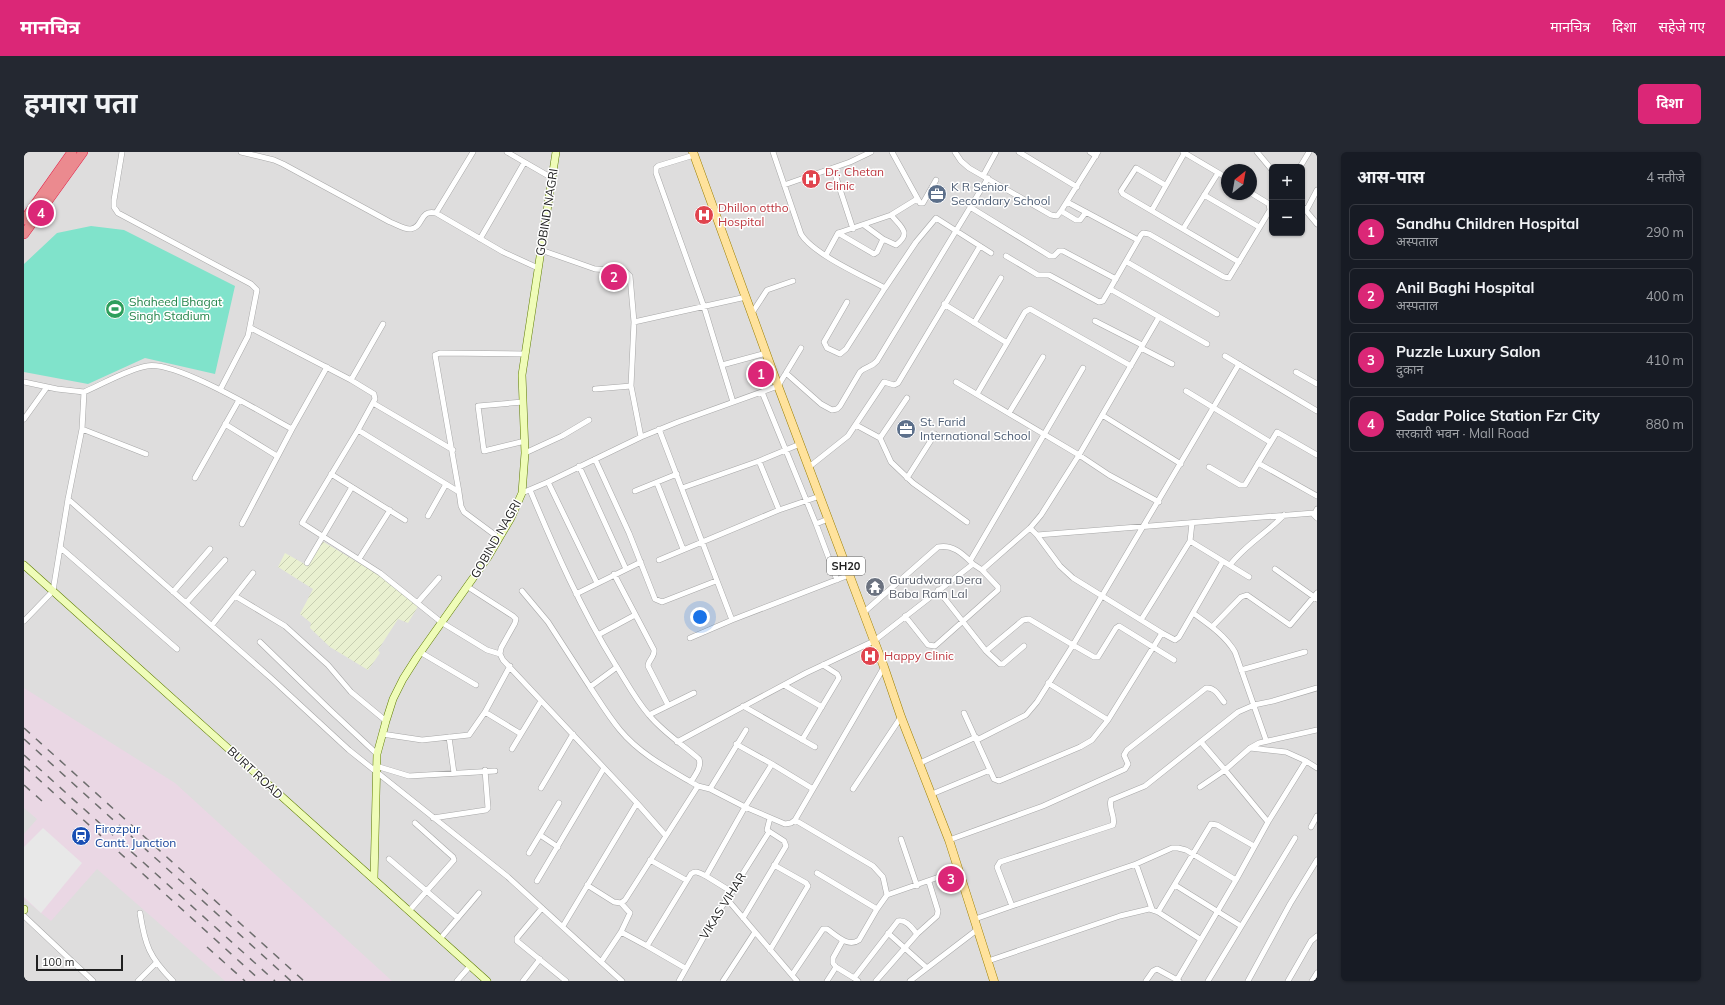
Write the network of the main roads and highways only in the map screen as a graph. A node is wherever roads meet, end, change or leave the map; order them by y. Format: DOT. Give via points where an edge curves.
graph roads {
  1 [pos="72,152"];
  2 [pos="83,152"];
  3 [pos="694,154"];
  4 [pos="24,220"];
  5 [pos="24,234"];
  6 [pos="994,981"];
  1 -- 4 [label="highway"];
  2 -- 5 [label="highway"];
  3 -- 6 [label="main road, SH20" via="901,717 949,840"];
}
